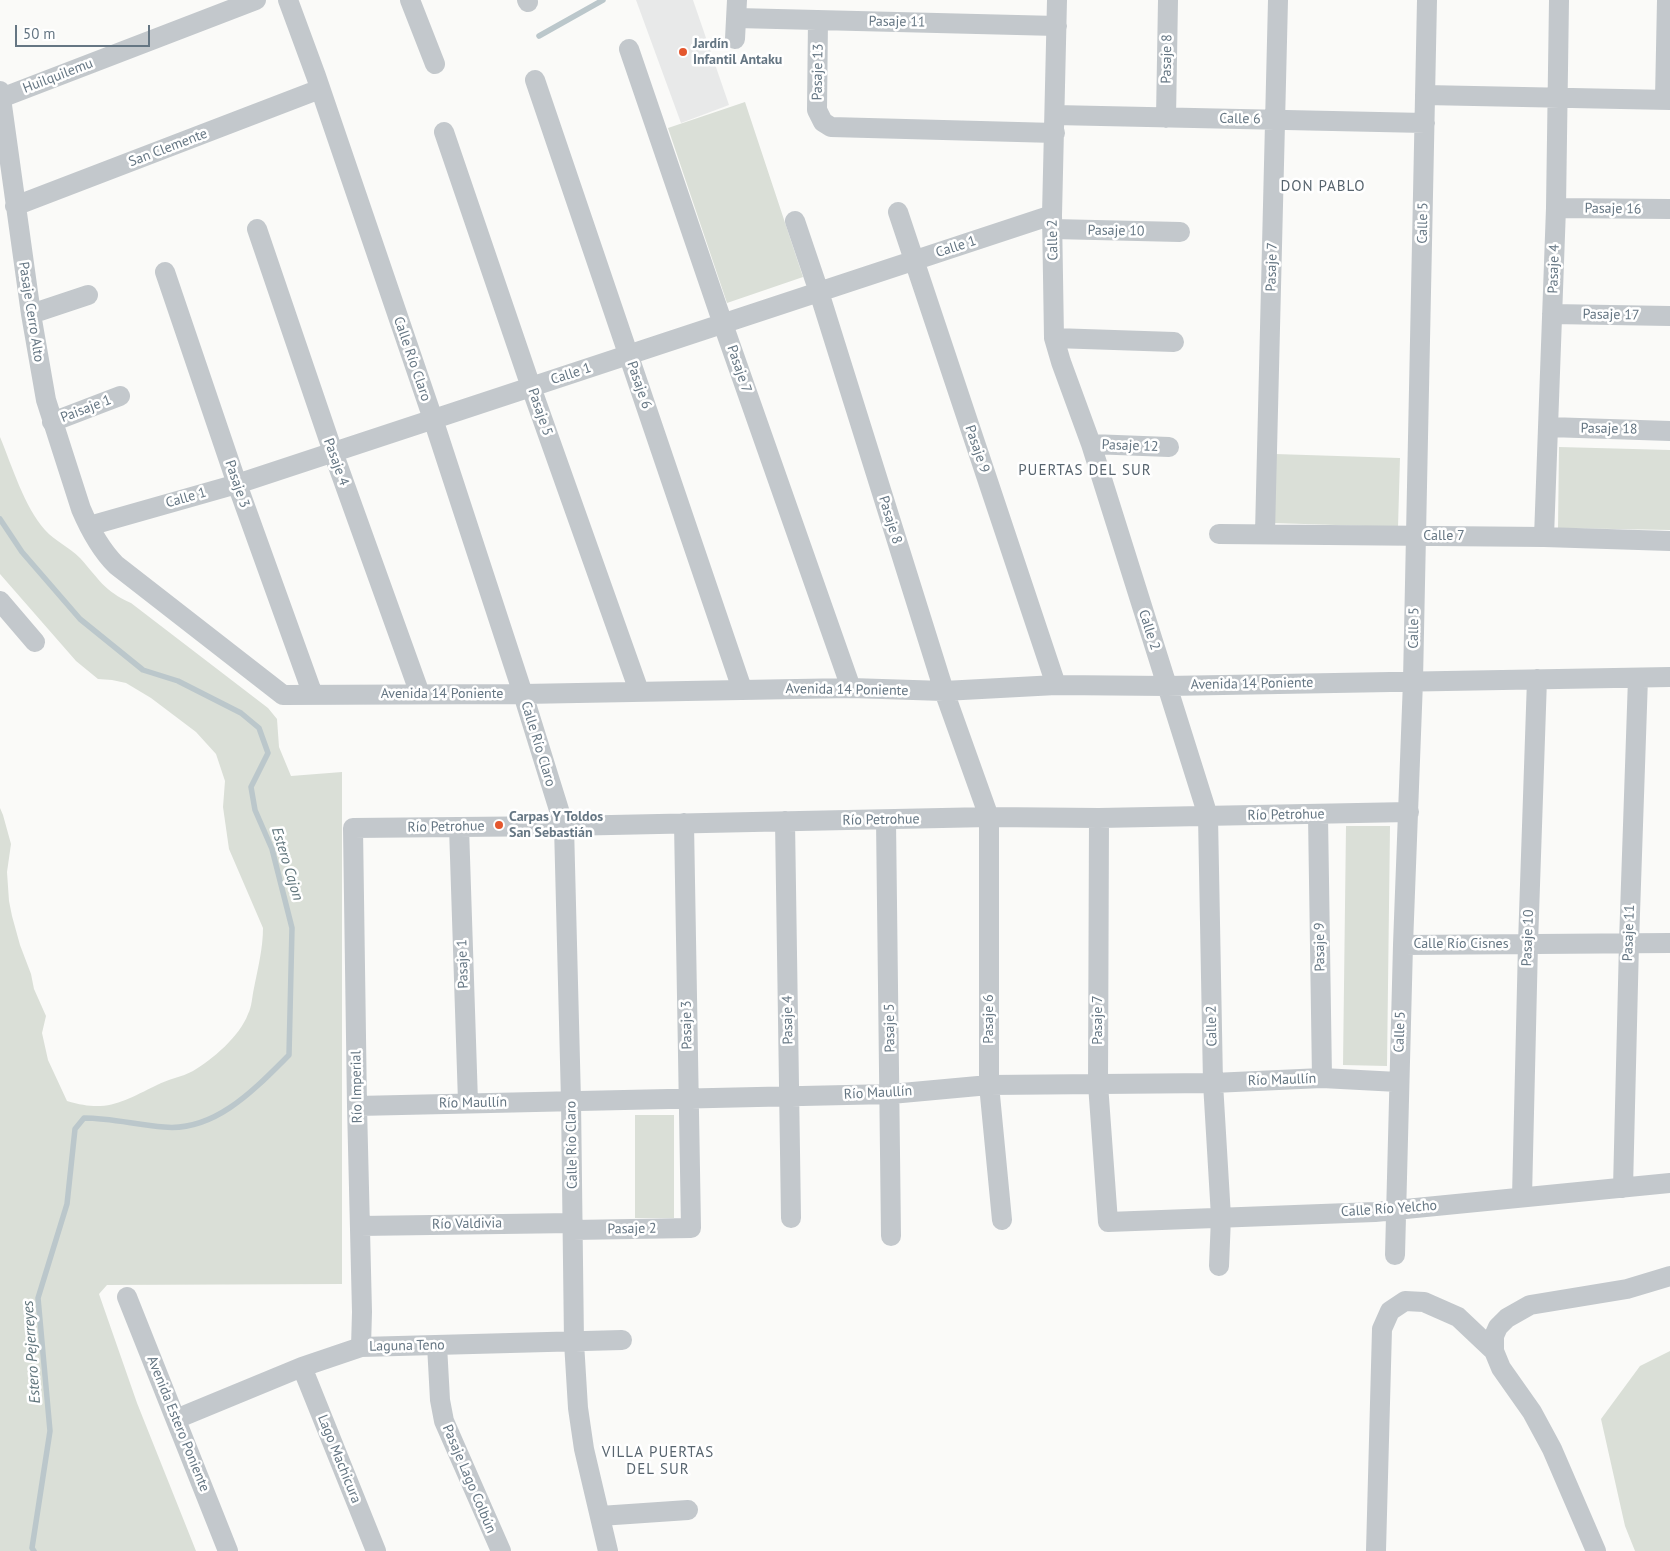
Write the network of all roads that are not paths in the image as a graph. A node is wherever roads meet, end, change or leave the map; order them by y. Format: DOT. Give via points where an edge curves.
graph roads {
  1 [pos="256,0"];
  2 [pos="288,0"];
  3 [pos="410,0"];
  4 [pos="1057,0"];
  5 [pos="1168,0"];
  6 [pos="1278,0"];
  7 [pos="1427,0"];
  8 [pos="1559,0"];
  9 [pos="1667,0"];
  10 [pos="737,9"];
  11 [pos="818,20"];
  12 [pos="1057,26"];
  13 [pos="735,39"];
  14 [pos="629,49"];
  15 [pos="435,64"];
  16 [pos="536,80"];
  17 [pos="320,89"];
  18 [pos="1,95"];
  19 [pos="1425,95"];
  20 [pos="1557,98"];
  21 [pos="1667,99"];
  22 [pos="1166,118"];
  23 [pos="1276,120"];
  24 [pos="823,122"];
  25 [pos="1425,123"];
  26 [pos="1055,124"];
  27 [pos="444,132"];
  28 [pos="15,206"];
  29 [pos="1556,208"];
  30 [pos="1670,210"];
  31 [pos="898,212"];
  32 [pos="795,221"];
  33 [pos="1052,222"];
  34 [pos="257,229"];
  35 [pos="1180,232"];
  36 [pos="914,261"];
  37 [pos="165,272"];
  38 [pos="820,292"];
  39 [pos="88,295"];
  40 [pos="30,314"];
  41 [pos="1552,314"];
  42 [pos="1670,316"];
  43 [pos="723,324"];
  44 [pos="1054,338"];
  45 [pos="1174,342"];
  46 [pos="629,355"];
  47 [pos="531,387"];
  48 [pos="120,396"];
  49 [pos="433,419"];
  50 [pos="52,422"];
  51 [pos="1549,427"];
  52 [pos="1670,430"];
  53 [pos="1090,444"];
  54 [pos="1169,447"];
  55 [pos="333,452"];
  56 [pos="237,484"];
  57 [pos="89,526"];
  58 [pos="1265,533"];
  59 [pos="1219,534"];
  60 [pos="1416,536"];
  61 [pos="1544,537"];
  62 [pos="1670,541"];
  63 [pos="0,601"];
  64 [pos="35,642"];
  65 [pos="1638,678"];
  66 [pos="1670,678"];
  67 [pos="1537,679"];
  68 [pos="1413,681"];
  69 [pos="1056,685"];
  70 [pos="1167,686"];
  71 [pos="851,688"];
  72 [pos="742,689"];
  73 [pos="639,691"];
  74 [pos="944,691"];
  75 [pos="420,694"];
  76 [pos="523,694"];
  77 [pos="313,695"];
  78 [pos="1409,812"];
  79 [pos="1318,815"];
  80 [pos="1208,816"];
  81 [pos="989,817"];
  82 [pos="1098,818"];
  83 [pos="886,820"];
  84 [pos="785,821"];
  85 [pos="684,823"];
  86 [pos="459,826"];
  87 [pos="564,826"];
  88 [pos="353,828"];
  89 [pos="1629,943"];
  90 [pos="1670,943"];
  91 [pos="1528,944"];
  92 [pos="1402,945"];
  93 [pos="1322,1078"];
  94 [pos="1398,1082"];
  95 [pos="1213,1083"];
  96 [pos="1098,1084"];
  97 [pos="989,1085"];
  98 [pos="890,1094"];
  99 [pos="789,1096"];
  100 [pos="689,1098"];
  101 [pos="571,1101"];
  102 [pos="468,1102"];
  103 [pos="356,1106"];
  104 [pos="1670,1183"];
  105 [pos="1623,1188"];
  106 [pos="1522,1197"];
  107 [pos="1395,1210"];
  108 [pos="1221,1217"];
  109 [pos="791,1218"];
  110 [pos="1002,1220"];
  111 [pos="1108,1222"];
  112 [pos="360,1226"];
  113 [pos="573,1226"];
  114 [pos="691,1228"];
  115 [pos="891,1236"];
  116 [pos="1395,1255"];
  117 [pos="1219,1266"];
  118 [pos="1670,1276"];
  119 [pos="127,1297"];
  120 [pos="622,1340"];
  121 [pos="574,1342"];
  122 [pos="437,1345"];
  123 [pos="361,1347"];
  124 [pos="1494,1351"];
  125 [pos="302,1367"];
  126 [pos="176,1419"];
  127 [pos="688,1510"];
  128 [pos="600,1516"];
  129 [pos="228,1551"];
  130 [pos="376,1551"];
  131 [pos="501,1551"];
  132 [pos="608,1551"];
  133 [pos="1376,1551"];
  134 [pos="1596,1551"];
  1 -- 18 [label="street, Huilquilemu"];
  2 -- 17 [label="street, Calle Río Claro"];
  3 -- 15 [label="street"];
  4 -- 12 [label="street, Calle 2"];
  5 -- 22 [label="street, Pasaje 8"];
  6 -- 23 [label="street, Pasaje 7"];
  7 -- 19 [label="street, Calle 5"];
  8 -- 20 [label="street, Pasaje 4"];
  9 -- 21 [label="street"];
  10 -- 11 [label="street, Pasaje 11"];
  10 -- 13 [label="street"];
  11 -- 12 [label="street, Pasaje 11"];
  11 -- 24 [label="street, Pasaje 13" via="817,110"];
  12 -- 26 [label="street, Calle 2"];
  14 -- 43 [label="street, Pasaje 7"];
  16 -- 46 [label="street, Pasaje 6"];
  17 -- 28 [label="street, San Clemente"];
  17 -- 49 [label="street, Calle Río Claro"];
  18 -- 28 [label="street, Pasaje Cerro Alto"];
  19 -- 20 [label="street"];
  19 -- 25 [label="street, Calle 5"];
  20 -- 21 [label="street"];
  20 -- 29 [label="street, Pasaje 4"];
  22 -- 23 [label="street, Calle 6"];
  22 -- 26 [label="street, Calle 6"];
  23 -- 25 [label="street, Calle 6"];
  23 -- 58 [label="street, Pasaje 7"];
  24 -- 26 [label="street, Calle 6" via="836,128"];
  25 -- 60 [label="street, Calle 5"];
  26 -- 33 [label="street, Calle 2"];
  27 -- 47 [label="street, Pasaje 5"];
  28 -- 40 [label="street, Pasaje Cerro Alto"];
  29 -- 30 [label="street, Pasaje 16"];
  29 -- 41 [label="street, Pasaje 4"];
  31 -- 36 [label="street, Pasaje 9"];
  32 -- 38 [label="street, Pasaje 8"];
  33 -- 35 [label="street, Pasaje 10"];
  33 -- 36 [label="street, Calle 1"];
  33 -- 44 [label="street, Calle 2"];
  34 -- 55 [label="street, Pasaje 4"];
  36 -- 38 [label="street, Calle 1"];
  36 -- 69 [label="street, Pasaje 9"];
  37 -- 56 [label="street, Pasaje 3"];
  38 -- 43 [label="street, Calle 1"];
  38 -- 74 [label="street, Pasaje 8"];
  39 -- 40 [label="street"];
  40 -- 50 [label="street, Pasaje Cerro Alto"];
  41 -- 42 [label="street, Pasaje 17"];
  41 -- 51 [label="street, Pasaje 4"];
  43 -- 46 [label="street, Calle 1"];
  43 -- 71 [label="street, Pasaje 7"];
  44 -- 45 [label="street"];
  44 -- 53 [label="street, Calle 2"];
  46 -- 47 [label="street, Calle 1"];
  46 -- 72 [label="street, Pasaje 6"];
  47 -- 49 [label="street, Calle 1"];
  47 -- 73 [label="street, Pasaje 5"];
  48 -- 50 [label="street, Paisaje 1"];
  49 -- 55 [label="street, Calle 1"];
  49 -- 76 [label="street, Calle Río Claro"];
  50 -- 57 [label="street, Pasaje Cerro Alto"];
  51 -- 52 [label="street, Pasaje 18"];
  51 -- 61 [label="street, Pasaje 4"];
  53 -- 54 [label="street, Pasaje 12"];
  53 -- 70 [label="street, Calle 2"];
  55 -- 56 [label="street, Calle 1"];
  55 -- 75 [label="street, Pasaje 4"];
  56 -- 57 [label="street, Calle 1"];
  56 -- 77 [label="street, Pasaje 3"];
  57 -- 77 [label="street, Avenida 14 Poniente" via="104,553 116,565 283,695"];
  58 -- 59 [label="street, Calle 7"];
  58 -- 60 [label="street, Calle 7"];
  60 -- 61 [label="street, Calle 7"];
  60 -- 68 [label="street, Calle 5"];
  61 -- 62 [label="street, Calle 7"];
  63 -- 64 [label="street"];
  65 -- 66 [label="street, Avenida 14 Poniente"];
  65 -- 67 [label="street, Avenida 14 Poniente"];
  65 -- 89 [label="street, Pasaje 11"];
  67 -- 68 [label="street, Avenida 14 Poniente"];
  67 -- 91 [label="street, Pasaje 10"];
  68 -- 70 [label="street, Avenida 14 Poniente"];
  68 -- 78 [label="street, Calle 5"];
  69 -- 70 [label="street, Avenida 14 Poniente"];
  69 -- 74 [label="street, Avenida 14 Poniente"];
  70 -- 80 [label="street, Calle 2"];
  71 -- 72 [label="street, Avenida 14 Poniente"];
  71 -- 74 [label="street, Avenida 14 Poniente"];
  72 -- 73 [label="street, Avenida 14 Poniente"];
  73 -- 76 [label="street, Avenida 14 Poniente"];
  74 -- 81 [label="street, Pasaje 8"];
  75 -- 76 [label="street, Avenida 14 Poniente"];
  75 -- 77 [label="street, Avenida 14 Poniente"];
  76 -- 87 [label="street, Calle Río Claro"];
  78 -- 79 [label="street, Río Petrohue"];
  78 -- 92 [label="street, Calle 5"];
  79 -- 80 [label="street, Río Petrohue"];
  79 -- 93 [label="street, Pasaje 9"];
  80 -- 82 [label="street, Río Petrohue"];
  80 -- 95 [label="street, Calle 2"];
  81 -- 82 [label="street, Río Petrohue"];
  81 -- 83 [label="street, Río Petrohue"];
  81 -- 97 [label="street, Pasaje 6"];
  82 -- 96 [label="street, Pasaje 7"];
  83 -- 84 [label="street, Río Petrohue"];
  83 -- 98 [label="street, Pasaje 5"];
  84 -- 85 [label="street, Río Petrohue"];
  84 -- 99 [label="street, Pasaje 4"];
  85 -- 87 [label="street, Río Petrohue"];
  85 -- 100 [label="street, Pasaje 3"];
  86 -- 87 [label="street, Río Petrohue"];
  86 -- 88 [label="street, Río Petrohue"];
  86 -- 102 [label="street, Pasaje 1"];
  87 -- 101 [label="street, Calle Río Claro"];
  88 -- 103 [label="street, Río Imperial"];
  89 -- 90 [label="street, Calle Río Cisnes"];
  89 -- 91 [label="street, Calle Río Cisnes"];
  89 -- 105 [label="street, Pasaje 11"];
  91 -- 92 [label="street, Calle Río Cisnes"];
  91 -- 106 [label="street, Pasaje 10"];
  92 -- 94 [label="street, Calle 5"];
  93 -- 94 [label="street, Río Maullín"];
  93 -- 95 [label="street, Río Maullín"];
  94 -- 107 [label="street, Calle 5"];
  95 -- 96 [label="street, Río Maullín"];
  95 -- 108 [label="street, Calle 2"];
  96 -- 97 [label="street, Río Maullín"];
  96 -- 111 [label="street, Pasaje 7"];
  97 -- 98 [label="street, Río Maullín"];
  97 -- 110 [label="street, Pasaje 6"];
  98 -- 99 [label="street, Río Maullín"];
  98 -- 115 [label="street, Pasaje 5"];
  99 -- 100 [label="street, Río Maullín"];
  99 -- 109 [label="street, Pasaje 4"];
  100 -- 101 [label="street, Río Maullín"];
  100 -- 114 [label="street, Pasaje 3"];
  101 -- 102 [label="street, Río Maullín"];
  101 -- 113 [label="street, Calle Río Claro"];
  102 -- 103 [label="street, Río Maullín"];
  103 -- 112 [label="street, Río Imperial"];
  104 -- 105 [label="street, Calle Río Yelcho"];
  105 -- 106 [label="street, Calle Río Yelcho"];
  106 -- 107 [label="street, Calle Río Yelcho"];
  107 -- 108 [label="street, Calle Río Yelcho"];
  107 -- 116 [label="street, Calle 5"];
  108 -- 111 [label="street, Calle Río Yelcho"];
  108 -- 117 [label="street, Calle 2"];
  112 -- 113 [label="street, Río Valdivia"];
  112 -- 123 [label="street, Río Imperial"];
  113 -- 114 [label="street, Pasaje 2"];
  113 -- 121 [label="street, Calle Río Claro"];
  118 -- 124 [label="street" via="1627,1289 1530,1305 1511,1314 1498,1327"];
  119 -- 126 [label="street, Avenida Estero Poniente"];
  120 -- 121 [label="street, Laguna Teno"];
  121 -- 122 [label="street, Laguna Teno"];
  121 -- 128 [label="street, Calle Río Claro" via="580,1425"];
  122 -- 123 [label="street, Laguna Teno"];
  122 -- 131 [label="street, Pasaje Lago Colbún" via="444,1421"];
  123 -- 125 [label="street, Laguna Teno"];
  124 -- 133 [label="street" via="1458,1317 1424,1302 1405,1301 1390,1311 1382,1329"];
  124 -- 134 [label="street" via="1501,1368 1532,1412 1552,1449"];
  125 -- 126 [label="street, Laguna Teno"];
  125 -- 130 [label="street, Lago Machicura"];
  126 -- 129 [label="street, Avenida Estero Poniente"];
  127 -- 128 [label="street"];
  128 -- 132 [label="street, Calle Río Claro"];
}
